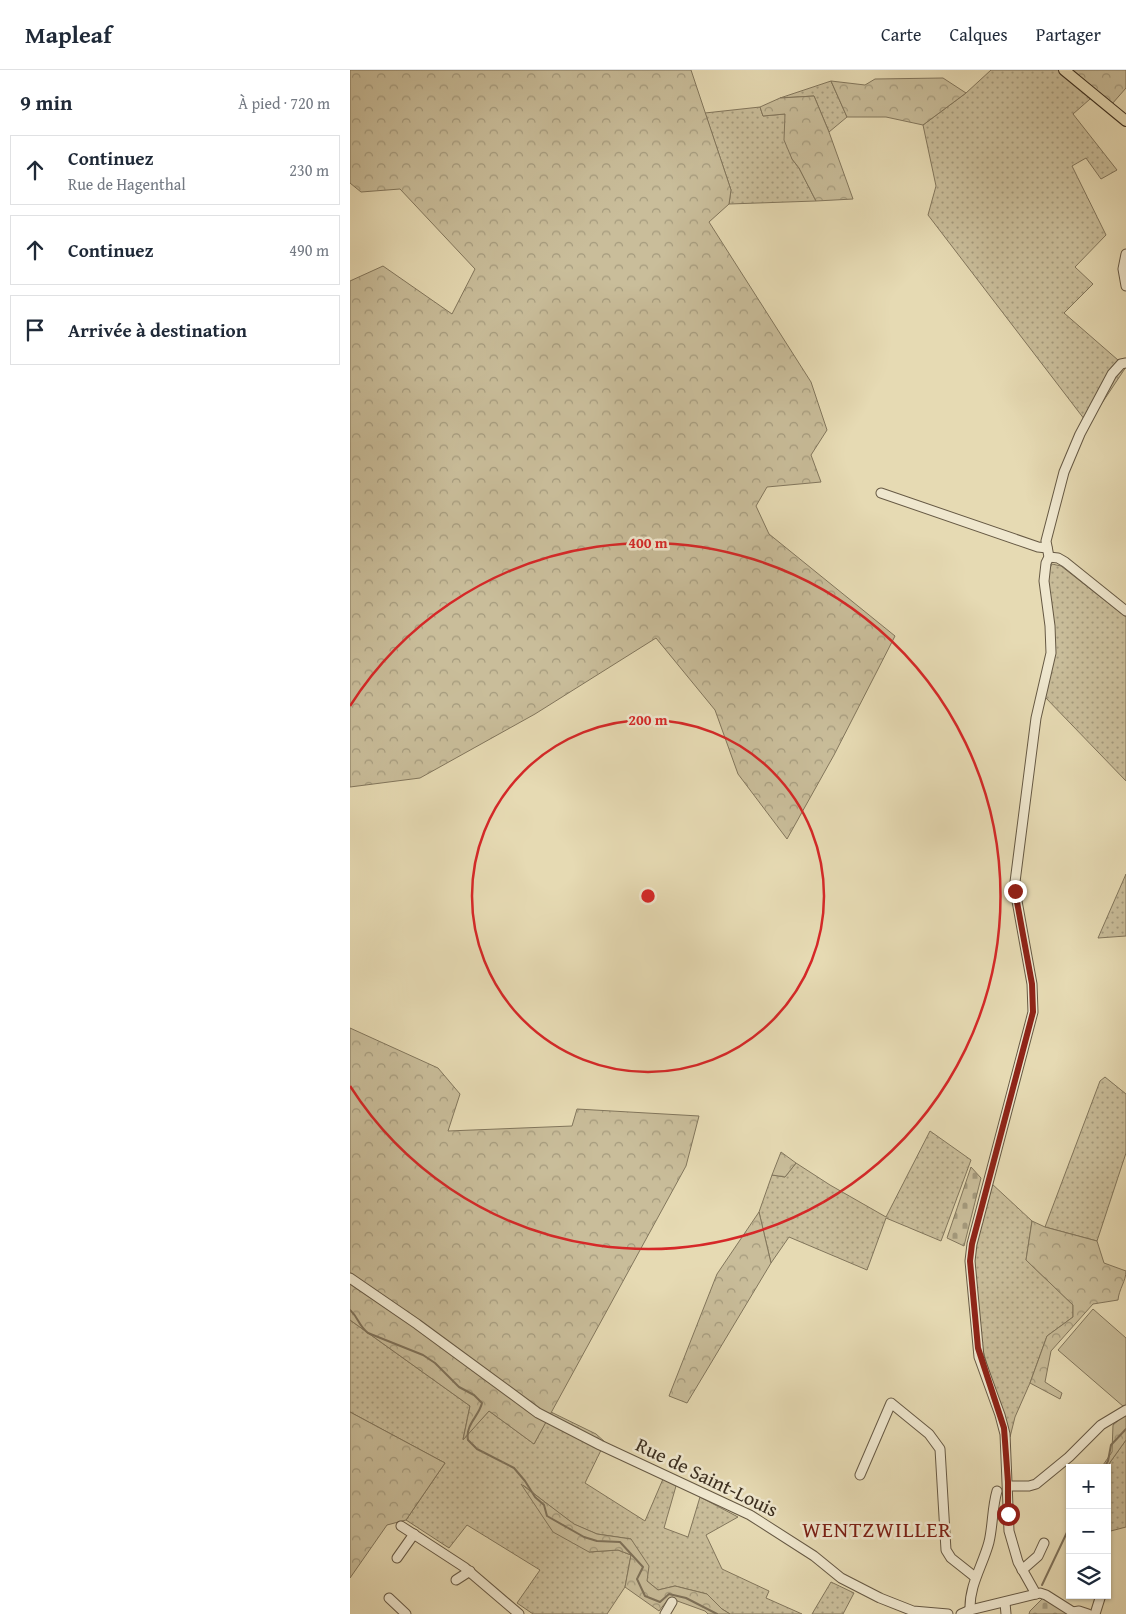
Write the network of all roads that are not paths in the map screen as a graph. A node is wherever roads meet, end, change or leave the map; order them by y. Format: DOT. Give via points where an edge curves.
graph roads {
  1 [pos="1064,70"];
  2 [pos="1126,121"];
  3 [pos="1126,254"];
  4 [pos="1126,286"];
  5 [pos="1125,363"];
  6 [pos="881,494"];
  7 [pos="1047,548"];
  8 [pos="1049,557"];
  9 [pos="1126,611"];
  10 [pos="350,1278"];
  11 [pos="1126,1410"];
  12 [pos="860,1475"];
  13 [pos="1008,1484"];
  14 [pos="401,1526"];
  15 [pos="414,1534"];
  16 [pos="1044,1543"];
  17 [pos="397,1558"];
  18 [pos="1022,1570"];
  19 [pos="470,1571"];
  20 [pos="975,1577"];
  21 [pos="456,1580"];
  22 [pos="1036,1594"];
  23 [pos="389,1598"];
  24 [pos="1100,1599"];
  25 [pos="672,1602"];
  26 [pos="1005,1603"];
  27 [pos="970,1610"];
  28 [pos="1074,1613"];
  29 [pos="406,1614"];
  30 [pos="518,1614"];
  31 [pos="665,1614"];
  32 [pos="937,1614"];
  33 [pos="948,1614"];
  34 [pos="961,1614"];
  35 [pos="1006,1614"];
  36 [pos="1088,1614"];
  37 [pos="1095,1614"];
  1 -- 2 [label="main road"];
  3 -- 4 [label="street" via="1123,269"];
  5 -- 7 [label="street" via="1112,374 1080,434 1064,472 1047,536"];
  6 -- 7 [label="street"];
  7 -- 8 [label="street"];
  8 -- 9 [label="street" via="1065,562"];
  8 -- 13 [label="street" via="1044,581 1051,652 1036,718 1016,874 1016,901 1034,1004 970,1261 979,1357 1004,1428"];
  10 -- 32 [label="street, Rue de Saint-Louis" via="538,1413 750,1515 796,1543 841,1578 872,1594 906,1609"];
  11 -- 13 [label="street" via="1101,1424 1069,1457 1036,1484"];
  12 -- 20 [label="street" via="891,1403 929,1434 940,1448 946,1550"];
  13 -- 18 [label="street" via="1008,1526"];
  13 -- 20 [label="street" via="1000,1484 997,1490 989,1540"];
  14 -- 15 [label="street"];
  15 -- 17 [label="street"];
  15 -- 19 [label="street"];
  16 -- 18 [label="street" via="1038,1556"];
  18 -- 22 [label="street"];
  19 -- 21 [label="street"];
  19 -- 30 [label="street"];
  20 -- 27 [label="street"];
  22 -- 26 [label="street"];
  22 -- 28 [label="street" via="1046,1596"];
  23 -- 29 [label="street"];
  24 -- 37 [label="street"];
  25 -- 31 [label="street"];
  26 -- 27 [label="street"];
  26 -- 35 [label="street"];
  27 -- 34 [label="street"];
  28 -- 36 [label="street"];
  32 -- 33 [label="street, Rue de Saint-Louis"];
}
